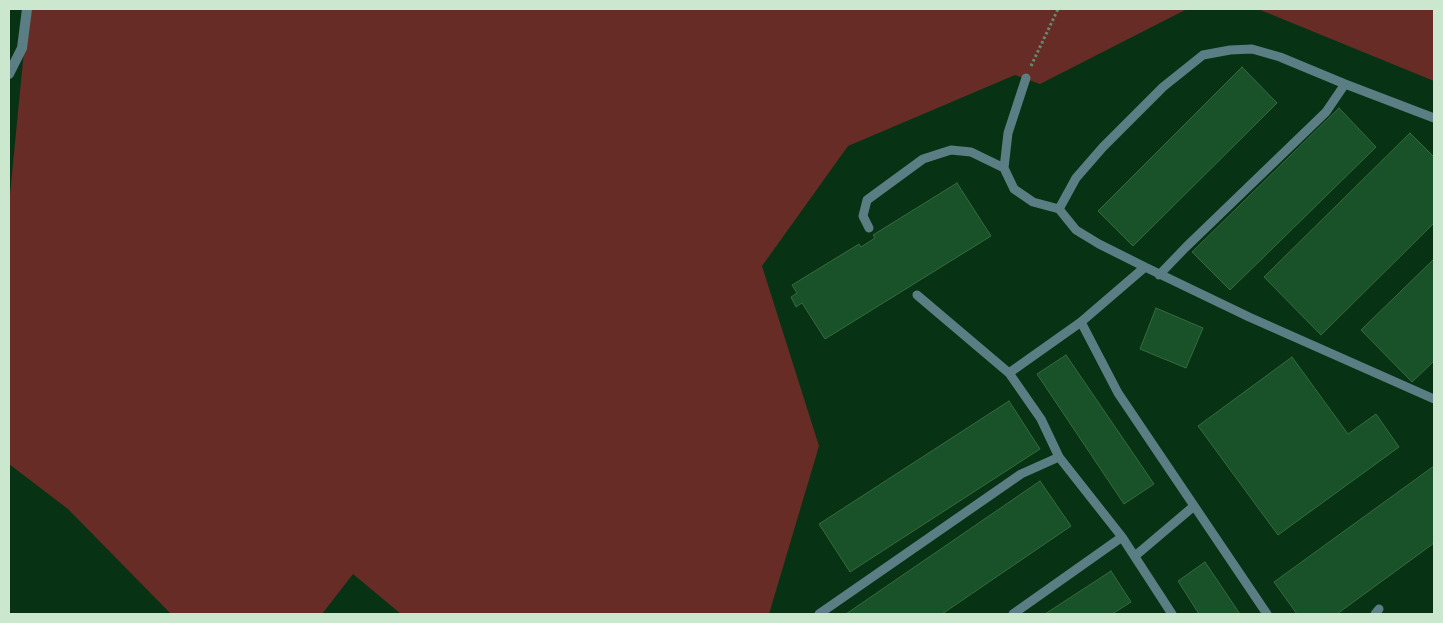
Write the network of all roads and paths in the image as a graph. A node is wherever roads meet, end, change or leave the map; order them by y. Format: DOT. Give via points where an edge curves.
graph roads {
  1 [pos="27,9"];
  2 [pos="1058,9"];
  3 [pos="9,74"];
  4 [pos="1026,78"];
  5 [pos="1345,84"];
  6 [pos="1434,118"];
  7 [pos="1004,168"];
  8 [pos="1058,209"];
  9 [pos="869,228"];
  10 [pos="1145,268"];
  11 [pos="1160,275"];
  12 [pos="917,295"];
  13 [pos="1081,322"];
  14 [pos="1009,373"];
  15 [pos="1434,400"];
  16 [pos="1059,458"];
  17 [pos="1194,506"];
  18 [pos="1122,537"];
  19 [pos="1135,556"];
  20 [pos="819,614"];
  21 [pos="1013,614"];
  22 [pos="1172,614"];
  23 [pos="1267,614"];
  1 -- 3 [label="street" via="22,48"];
  2 -- 4 [label="path"];
  4 -- 7 [label="lane" via="1008,133"];
  5 -- 6 [label="lane"];
  5 -- 8 [label="lane" via="1252,49 1203,55 1164,87 1104,147 1076,178"];
  5 -- 11 [label="lane" via="1326,112"];
  7 -- 8 [label="lane" via="1014,189 1032,202"];
  7 -- 9 [label="lane" via="971,152 951,150 923,159 867,200 863,216"];
  8 -- 10 [label="lane" via="1076,230"];
  10 -- 11 [label="lane"];
  10 -- 13 [label="lane"];
  11 -- 15 [label="lane"];
  12 -- 14 [label="lane"];
  13 -- 14 [label="lane"];
  13 -- 17 [label="lane" via="1118,393"];
  14 -- 16 [label="lane" via="1041,419"];
  16 -- 18 [label="lane"];
  16 -- 20 [label="lane" via="1022,474"];
  17 -- 19 [label="lane"];
  17 -- 23 [label="lane"];
  18 -- 19 [label="lane"];
  18 -- 21 [label="lane"];
  19 -- 22 [label="lane"];
}
